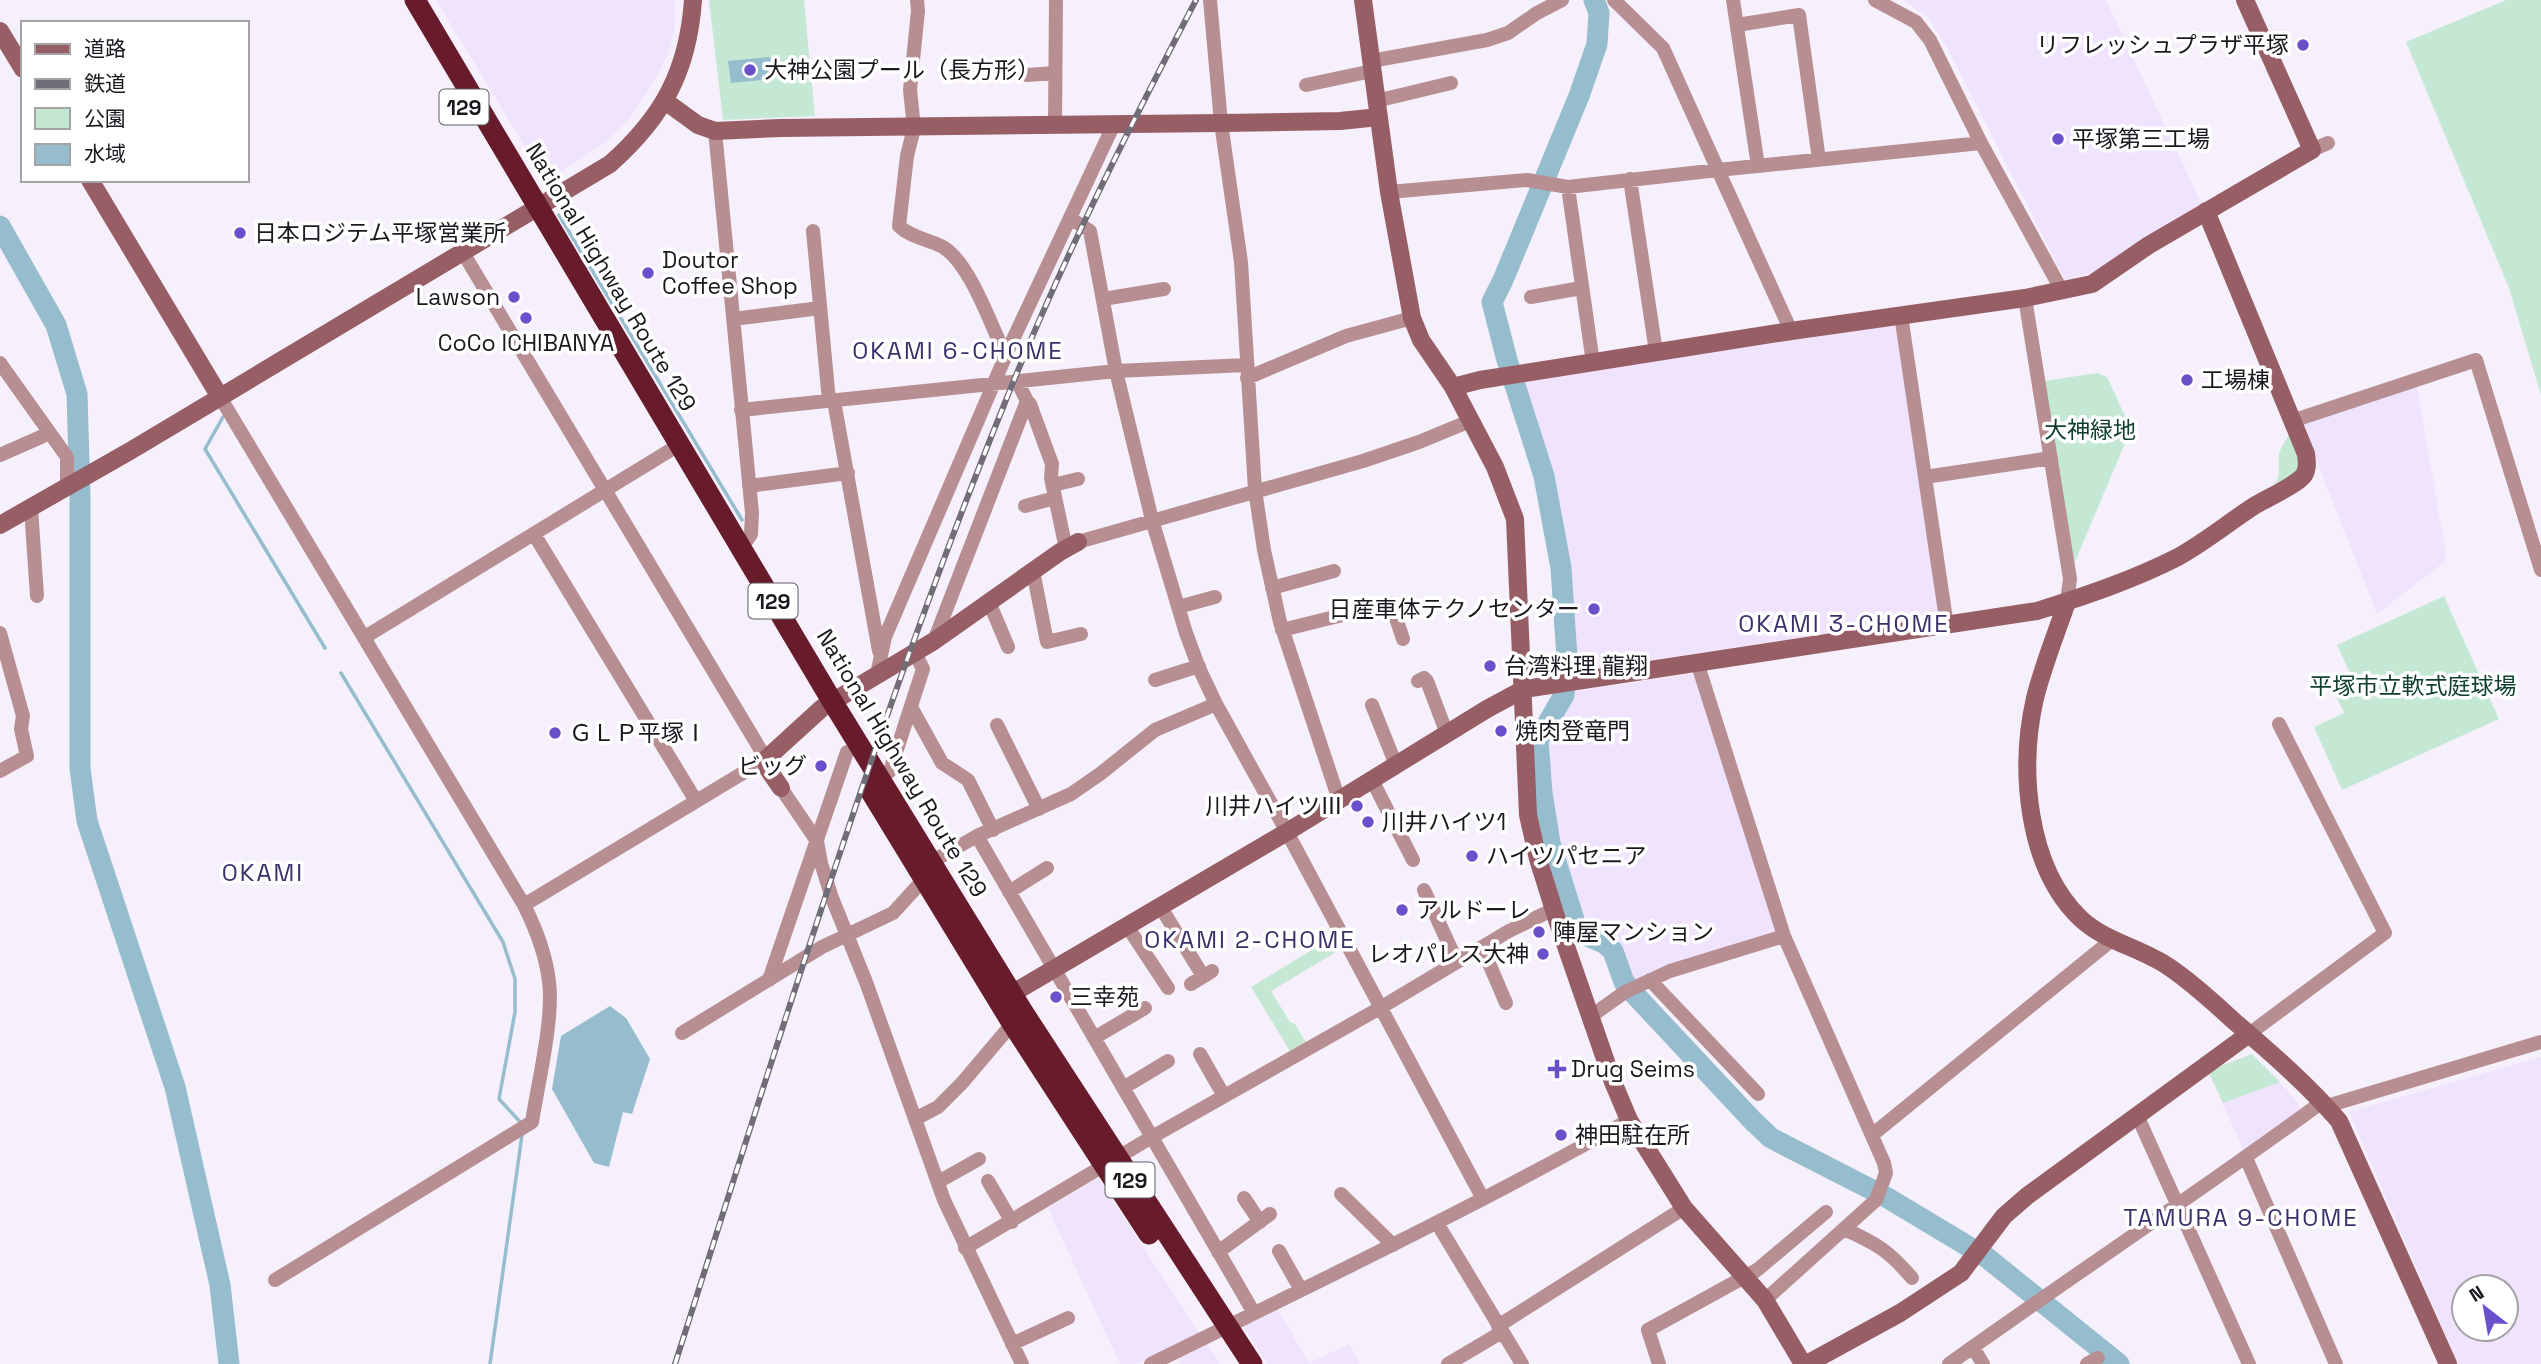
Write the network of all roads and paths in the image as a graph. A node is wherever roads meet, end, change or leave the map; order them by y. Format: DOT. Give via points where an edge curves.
graph roads {
  1 [pos="400,0"];
  2 [pos="415,0"];
  3 [pos="693,0"];
  4 [pos="917,0"];
  5 [pos="1056,0"];
  6 [pos="1210,0"];
  7 [pos="1363,0"];
  8 [pos="1562,0"];
  9 [pos="1614,0"];
  10 [pos="1733,0"];
  11 [pos="1875,0"];
  12 [pos="2245,0"];
  13 [pos="1535,6"];
  14 [pos="1737,24"];
  15 [pos="0,31"];
  16 [pos="21,66"];
  17 [pos="1371,66"];
  18 [pos="1055,73"];
  19 [pos="1027,75"];
  20 [pos="1451,83"];
  21 [pos="1306,85"];
  22 [pos="665,101"];
  23 [pos="1378,109"];
  24 [pos="1221,123"];
  25 [pos="1055,124"];
  26 [pos="1114,124"];
  27 [pos="914,128"];
  28 [pos="715,131"];
  29 [pos="1981,143"];
  30 [pos="1819,160"];
  31 [pos="1758,166"];
  32 [pos="1718,170"];
  33 [pos="1630,179"];
  34 [pos="91,182"];
  35 [pos="1568,187"];
  36 [pos="1389,192"];
  37 [pos="533,210"];
  38 [pos="2206,211"];
  39 [pos="1070,218"];
  40 [pos="813,231"];
  41 [pos="462,251"];
  42 [pos="1581,288"];
  43 [pos="1164,289"];
  44 [pos="2062,291"];
  45 [pos="1531,297"];
  46 [pos="2025,298"];
  47 [pos="1103,299"];
  48 [pos="820,307"];
  49 [pos="1901,315"];
  50 [pos="1412,318"];
  51 [pos="733,319"];
  52 [pos="1791,331"];
  53 [pos="1009,348"];
  54 [pos="1656,352"];
  55 [pos="0,363"];
  56 [pos="1593,363"];
  57 [pos="1116,371"];
  58 [pos="1247,372"];
  59 [pos="1017,381"];
  60 [pos="14,383"];
  61 [pos="994,384"];
  62 [pos="1453,387"];
  63 [pos="0,390"];
  64 [pos="220,397"];
  65 [pos="832,401"];
  66 [pos="1027,401"];
  67 [pos="741,410"];
  68 [pos="1470,421"];
  69 [pos="2292,421"];
  70 [pos="50,433"];
  71 [pos="669,451"];
  72 [pos="0,455"];
  73 [pos="2051,458"];
  74 [pos="848,473"];
  75 [pos="1925,477"];
  76 [pos="1078,480"];
  77 [pos="69,486"];
  78 [pos="749,486"];
  79 [pos="605,490"];
  80 [pos="1255,490"];
  81 [pos="1054,492"];
  82 [pos="1025,506"];
  83 [pos="31,508"];
  84 [pos="1152,520"];
  85 [pos="0,525"];
  86 [pos="534,534"];
  87 [pos="1072,546"];
  88 [pos="741,548"];
  89 [pos="2541,570"];
  90 [pos="1033,571"];
  91 [pos="1334,571"];
  92 [pos="1272,588"];
  93 [pos="37,596"];
  94 [pos="1215,597"];
  95 [pos="989,602"];
  96 [pos="2067,602"];
  97 [pos="1178,607"];
  98 [pos="1947,626"];
  99 [pos="1282,630"];
  100 [pos="1404,632"];
  101 [pos="0,634"];
  102 [pos="365,637"];
  103 [pos="1074,639"];
  104 [pos="934,640"];
  105 [pos="1008,647"];
  106 [pos="915,653"];
  107 [pos="880,654"];
  108 [pos="1698,662"];
  109 [pos="1199,666"];
  110 [pos="877,674"];
  111 [pos="1155,680"];
  112 [pos="1427,681"];
  113 [pos="1524,690"];
  114 [pos="1216,704"];
  115 [pos="827,705"];
  116 [pos="1372,705"];
  117 [pos="911,707"];
  118 [pos="2279,724"];
  119 [pos="1004,730"];
  120 [pos="1447,734"];
  121 [pos="848,752"];
  122 [pos="766,759"];
  123 [pos="1396,765"];
  124 [pos="0,771"];
  125 [pos="880,777"];
  126 [pos="1372,780"];
  127 [pos="781,788"];
  128 [pos="1339,800"];
  129 [pos="696,801"];
  130 [pos="1039,808"];
  131 [pos="993,830"];
  132 [pos="1287,832"];
  133 [pos="977,836"];
  134 [pos="817,841"];
  135 [pos="1413,860"];
  136 [pos="1047,868"];
  137 [pos="927,871"];
  138 [pos="1424,890"];
  139 [pos="1009,892"];
  140 [pos="524,905"];
  141 [pos="1160,906"];
  142 [pos="1554,909"];
  143 [pos="1126,926"];
  144 [pos="847,935"];
  145 [pos="1784,936"];
  146 [pos="2113,939"];
  147 [pos="1482,947"];
  148 [pos="1457,962"];
  149 [pos="1054,968"];
  150 [pos="1202,977"];
  151 [pos="769,980"];
  152 [pos="1650,980"];
  153 [pos="1168,988"];
  154 [pos="1005,997"];
  155 [pos="1506,1003"];
  156 [pos="1145,1008"];
  157 [pos="1380,1008"];
  158 [pos="1590,1017"];
  159 [pos="1017,1018"];
  160 [pos="682,1033"];
  161 [pos="2249,1034"];
  162 [pos="1094,1038"];
  163 [pos="2541,1042"];
  164 [pos="1200,1054"];
  165 [pos="1168,1061"];
  166 [pos="1123,1087"];
  167 [pos="1758,1094"];
  168 [pos="1224,1096"];
  169 [pos="2324,1104"];
  170 [pos="2137,1115"];
  171 [pos="915,1119"];
  172 [pos="1629,1120"];
  173 [pos="1872,1135"];
  174 [pos="1152,1138"];
  175 [pos="2246,1158"];
  176 [pos="978,1159"];
  177 [pos="1111,1163"];
  178 [pos="988,1181"];
  179 [pos="938,1182"];
  180 [pos="1341,1194"];
  181 [pos="1244,1198"];
  182 [pos="1483,1199"];
  183 [pos="2176,1206"];
  184 [pos="1684,1208"];
  185 [pos="1826,1212"];
  186 [pos="1012,1222"];
  187 [pos="1437,1223"];
  188 [pos="1844,1229"];
  189 [pos="1393,1245"];
  190 [pos="965,1248"];
  191 [pos="1279,1251"];
  192 [pos="1218,1252"];
  193 [pos="1745,1277"];
  194 [pos="1912,1278"];
  195 [pos="275,1280"];
  196 [pos="1301,1290"];
  197 [pos="1765,1300"];
  198 [pos="1254,1313"];
  199 [pos="1068,1318"];
  200 [pos="1221,1329"];
  201 [pos="1500,1329"];
  202 [pos="1012,1345"];
  203 [pos="1973,1347"];
  204 [pos="1022,1364"];
  205 [pos="1151,1364"];
  206 [pos="1236,1364"];
  207 [pos="1252,1364"];
  208 [pos="1448,1364"];
  209 [pos="1522,1364"];
  210 [pos="1659,1364"];
  211 [pos="1805,1364"];
  212 [pos="1950,1364"];
  213 [pos="1983,1364"];
  214 [pos="2249,1364"];
  215 [pos="2336,1364"];
  216 [pos="2448,1364"];
  1 -- 37 [label="highway, National Highway Route 129 / 129"];
  2 -- 37 [label="highway, National Highway Route 129 / 129"];
  3 -- 22 [label="street" via="683,61"];
  4 -- 27 [label="street" via="910,90"];
  5 -- 18 [label="street"];
  6 -- 24 [label="street"];
  7 -- 17 [label="street"];
  8 -- 13 [label="street"];
  9 -- 32 [label="street" via="1663,48"];
  10 -- 14 [label="street"];
  11 -- 29 [label="street" via="1916,22 1930,40"];
  12 -- 38 [label="street" via="2320,146"];
  13 -- 17 [label="street" via="1508,33"];
  14 -- 30 [label="street" via="1799,15"];
  14 -- 31 [label="street"];
  15 -- 16 [label="street"];
  17 -- 21 [label="street" via="1322,76"];
  17 -- 23 [label="street"];
  18 -- 19 [label="street"];
  18 -- 25 [label="street"];
  20 -- 23 [label="street"];
  22 -- 28 [label="street" via="698,125"];
  22 -- 37 [label="street" via="647,127 610,164"];
  23 -- 24 [label="street" via="1340,121"];
  23 -- 36 [label="street"];
  24 -- 26 [label="street"];
  24 -- 58 [label="street" via="1241,262"];
  25 -- 26 [label="street"];
  25 -- 27 [label="street"];
  26 -- 39 [label="street"];
  27 -- 28 [label="street"];
  27 -- 53 [label="street" via="899,226 944,248 958,262 1001,345"];
  28 -- 51 [label="street"];
  29 -- 30 [label="street"];
  29 -- 44 [label="street"];
  30 -- 31 [label="street"];
  31 -- 32 [label="street"];
  32 -- 33 [label="street"];
  32 -- 52 [label="street"];
  33 -- 35 [label="street"];
  33 -- 54 [label="street"];
  34 -- 64 [label="street"];
  35 -- 36 [label="street" via="1527,180"];
  35 -- 42 [label="street"];
  36 -- 50 [label="street"];
  37 -- 41 [label="street"];
  37 -- 71 [label="highway, National Highway Route 129 / 129"];
  37 -- 88 [label="highway, National Highway Route 129 / 129"];
  38 -- 44 [label="street" via="2092,284"];
  38 -- 69 [label="street"];
  39 -- 47 [label="street" via="1090,231"];
  39 -- 53 [label="street"];
  40 -- 48 [label="street"];
  41 -- 64 [label="street"];
  41 -- 79 [label="street"];
  42 -- 45 [label="street"];
  42 -- 56 [label="street"];
  43 -- 47 [label="street"];
  44 -- 46 [label="street"];
  46 -- 49 [label="street"];
  46 -- 73 [label="street"];
  47 -- 57 [label="street"];
  48 -- 51 [label="street"];
  48 -- 65 [label="street"];
  49 -- 52 [label="street"];
  49 -- 75 [label="street"];
  50 -- 58 [label="street"];
  50 -- 62 [label="street" via="1421,340"];
  51 -- 67 [label="street"];
  52 -- 54 [label="street"];
  53 -- 61 [label="street"];
  54 -- 56 [label="street"];
  55 -- 60 [label="street"];
  56 -- 62 [label="street"];
  57 -- 58 [label="street"];
  57 -- 59 [label="street"];
  57 -- 84 [label="street" via="1135,475"];
  58 -- 80 [label="street"];
  59 -- 61 [label="street"];
  59 -- 66 [label="street"];
  60 -- 63 [label="street"];
  60 -- 70 [label="street"];
  61 -- 65 [label="street"];
  61 -- 107 [label="street"];
  62 -- 68 [label="street"];
  64 -- 77 [label="street"];
  64 -- 102 [label="street"];
  65 -- 67 [label="street"];
  65 -- 74 [label="street"];
  66 -- 81 [label="street" via="1052,464"];
  66 -- 104 [label="street"];
  67 -- 78 [label="street"];
  68 -- 80 [label="street" via="1363,461"];
  68 -- 113 [label="street" via="1516,519"];
  69 -- 89 [label="street" via="2476,360"];
  69 -- 96 [label="street" via="2306,454 2304,475 2178,557"];
  70 -- 72 [label="street"];
  70 -- 77 [label="street" via="66,457"];
  71 -- 79 [label="street"];
  71 -- 115 [label="highway, National Highway Route 129 / 129"];
  73 -- 75 [label="street"];
  73 -- 96 [label="street" via="2072,575"];
  74 -- 78 [label="street"];
  74 -- 107 [label="street"];
  75 -- 98 [label="street"];
  76 -- 81 [label="street"];
  77 -- 83 [label="street"];
  78 -- 88 [label="street" via="751,534"];
  79 -- 86 [label="street"];
  79 -- 122 [label="street"];
  80 -- 84 [label="street"];
  80 -- 92 [label="street"];
  81 -- 82 [label="street"];
  81 -- 87 [label="street"];
  83 -- 85 [label="street"];
  83 -- 93 [label="street"];
  84 -- 87 [label="street"];
  84 -- 97 [label="street"];
  86 -- 102 [label="street"];
  86 -- 129 [label="street"];
  87 -- 90 [label="street"];
  88 -- 115 [label="highway, National Highway Route 129 / 129"];
  90 -- 95 [label="street"];
  90 -- 103 [label="street" via="1047,642"];
  91 -- 92 [label="street"];
  92 -- 99 [label="street"];
  94 -- 97 [label="street"];
  95 -- 104 [label="street"];
  95 -- 105 [label="street"];
  96 -- 98 [label="street"];
  96 -- 146 [label="street" via="2036,697 2028,740 2035,838 2044,863 2079,917"];
  97 -- 109 [label="street"];
  98 -- 108 [label="street"];
  99 -- 100 [label="street" via="1342,621 1391,603"];
  99 -- 128 [label="street"];
  101 -- 124 [label="street" via="23,716 27,756"];
  102 -- 140 [label="street"];
  104 -- 106 [label="street"];
  106 -- 110 [label="street"];
  106 -- 117 [label="street" via="923,669"];
  107 -- 110 [label="street"];
  108 -- 113 [label="street"];
  108 -- 145 [label="street"];
  109 -- 111 [label="street"];
  109 -- 114 [label="street"];
  110 -- 115 [label="street"];
  112 -- 120 [label="street"];
  113 -- 120 [label="street"];
  113 -- 142 [label="street" via="1528,815"];
  114 -- 130 [label="street" via="1155,730 1100,774"];
  114 -- 132 [label="street"];
  115 -- 121 [label="highway, National Highway Route 129 / 129"];
  115 -- 122 [label="street"];
  115 -- 125 [label="highway, National Highway Route 129 / 129"];
  116 -- 123 [label="street"];
  117 -- 125 [label="street" via="890,771"];
  117 -- 131 [label="street" via="942,763 968,780"];
  118 -- 161 [label="street" via="2385,933"];
  119 -- 130 [label="street" via="1018,778"];
  120 -- 123 [label="street"];
  121 -- 134 [label="street"];
  121 -- 137 [label="highway, National Highway Route 129 / 129"];
  122 -- 127 [label="street"];
  122 -- 129 [label="street"];
  123 -- 126 [label="street"];
  125 -- 137 [label="highway, National Highway Route 129 / 129"];
  126 -- 128 [label="street"];
  126 -- 135 [label="street"];
  127 -- 134 [label="street"];
  128 -- 132 [label="street"];
  129 -- 140 [label="street"];
  130 -- 131 [label="street"];
  131 -- 133 [label="street"];
  132 -- 141 [label="street"];
  132 -- 157 [label="street"];
  133 -- 137 [label="street"];
  133 -- 139 [label="street"];
  134 -- 144 [label="street"];
  134 -- 151 [label="street"];
  136 -- 139 [label="street"];
  137 -- 144 [label="street" via="893,913"];
  137 -- 154 [label="highway, National Highway Route 129 / 129"];
  138 -- 148 [label="street"];
  139 -- 149 [label="street"];
  140 -- 195 [label="street" via="540,940 550,984 532,1122"];
  141 -- 143 [label="street"];
  141 -- 150 [label="street" via="1184,934"];
  142 -- 147 [label="street"];
  142 -- 158 [label="street"];
  143 -- 149 [label="street"];
  143 -- 153 [label="street"];
  144 -- 151 [label="street"];
  144 -- 171 [label="street"];
  145 -- 152 [label="street"];
  145 -- 173 [label="street"];
  146 -- 161 [label="street" via="2169,967"];
  146 -- 173 [label="street"];
  147 -- 148 [label="street"];
  147 -- 155 [label="street"];
  148 -- 157 [label="street"];
  149 -- 154 [label="street"];
  149 -- 162 [label="street"];
  151 -- 160 [label="street"];
  152 -- 158 [label="street"];
  152 -- 167 [label="street"];
  154 -- 159 [label="highway, National Highway Route 129 / 129"];
  156 -- 162 [label="street"];
  157 -- 168 [label="street"];
  157 -- 182 [label="street"];
  158 -- 172 [label="street"];
  159 -- 171 [label="street" via="938,1107"];
  159 -- 177 [label="highway, National Highway Route 129 / 129"];
  161 -- 169 [label="street"];
  161 -- 170 [label="street"];
  162 -- 166 [label="street"];
  163 -- 169 [label="street"];
  164 -- 168 [label="street"];
  165 -- 166 [label="street"];
  166 -- 174 [label="street"];
  168 -- 174 [label="street"];
  169 -- 175 [label="street"];
  169 -- 216 [label="street" via="2339,1121"];
  170 -- 183 [label="street"];
  170 -- 211 [label="street" via="2004,1216 1961,1273"];
  171 -- 179 [label="street"];
  172 -- 182 [label="street"];
  172 -- 184 [label="street"];
  173 -- 188 [label="street" via="1886,1173 1882,1188 1876,1200"];
  174 -- 177 [label="street"];
  174 -- 192 [label="street"];
  175 -- 183 [label="street"];
  175 -- 215 [label="street"];
  176 -- 179 [label="street"];
  177 -- 186 [label="street"];
  177 -- 200 [label="highway, National Highway Route 129 / 129"];
  178 -- 186 [label="street"];
  179 -- 190 [label="street"];
  180 -- 189 [label="street"];
  181 -- 192 [label="street" via="1265,1218"];
  182 -- 187 [label="street"];
  183 -- 203 [label="street"];
  183 -- 214 [label="street"];
  184 -- 193 [label="street"];
  184 -- 201 [label="street"];
  185 -- 193 [label="street"];
  186 -- 190 [label="street"];
  187 -- 189 [label="street"];
  187 -- 201 [label="street"];
  188 -- 194 [label="street" via="1877,1244"];
  188 -- 197 [label="street"];
  189 -- 196 [label="street"];
  190 -- 202 [label="street"];
  191 -- 196 [label="street"];
  192 -- 198 [label="street"];
  193 -- 197 [label="street"];
  193 -- 210 [label="street" via="1648,1330"];
  196 -- 198 [label="street"];
  197 -- 211 [label="street"];
  198 -- 200 [label="street"];
  199 -- 202 [label="street"];
  200 -- 205 [label="street"];
  200 -- 206 [label="highway, National Highway Route 129 / 129"];
  200 -- 207 [label="highway, National Highway Route 129 / 129"];
  201 -- 208 [label="street"];
  201 -- 209 [label="street"];
  202 -- 204 [label="street"];
  203 -- 212 [label="street"];
  203 -- 213 [label="street"];
}
